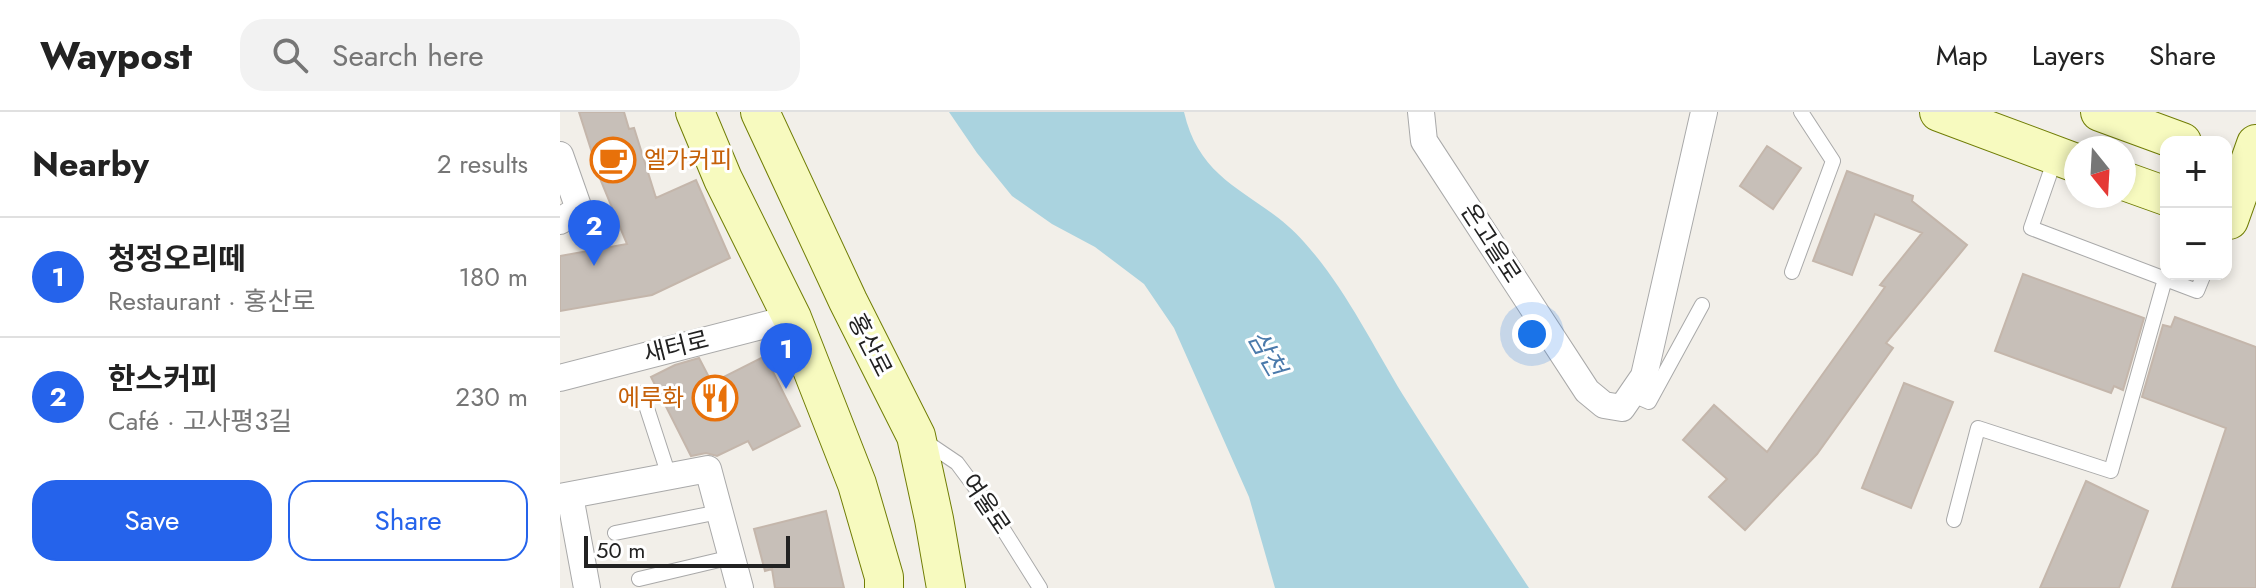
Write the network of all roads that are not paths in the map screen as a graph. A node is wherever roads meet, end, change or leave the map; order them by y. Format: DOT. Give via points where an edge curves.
graph roads {
  1 [pos="695,112"];
  2 [pos="760,112"];
  3 [pos="1421,112"];
  4 [pos="1704,112"];
  5 [pos="1801,112"];
  6 [pos="1939,112"];
  7 [pos="2100,112"];
  8 [pos="2166,136"];
  9 [pos="560,155"];
  10 [pos="2064,158"];
  11 [pos="2246,159"];
  12 [pos="2064,163"];
  13 [pos="2136,185"];
  14 [pos="2160,194"];
  15 [pos="560,221"];
  16 [pos="2234,223"];
  17 [pos="1792,272"];
  18 [pos="2160,277"];
  19 [pos="2165,280"];
  20 [pos="2168,280"];
  21 [pos="2202,280"];
  22 [pos="1702,305"];
  23 [pos="792,318"];
  24 [pos="560,378"];
  25 [pos="642,393"];
  26 [pos="1633,395"];
  27 [pos="916,436"];
  28 [pos="669,476"];
  29 [pos="565,496"];
  30 [pos="719,512"];
  31 [pos="1954,520"];
  32 [pos="615,533"];
  33 [pos="732,557"];
  34 [pos="639,579"];
  35 [pos="587,588"];
  36 [pos="740,588"];
  37 [pos="884,588"];
  38 [pos="946,588"];
  39 [pos="1040,588"];
  1 -- 23 [label="street"];
  2 -- 27 [label="street, 홍산로"];
  3 -- 26 [label="street, 온고을로" via="1424,141 1587,391 1604,405 1622,408"];
  4 -- 26 [label="street" via="1644,376"];
  5 -- 17 [label="lane" via="1833,161"];
  6 -- 10 [label="street"];
  7 -- 8 [label="street"];
  9 -- 15 [label="street" via="579,209"];
  11 -- 16 [label="street"];
  12 -- 18 [label="lane" via="2031,228"];
  13 -- 14 [label="street"];
  19 -- 31 [label="lane" via="2111,471 1978,428"];
  20 -- 21 [label="lane" via="2197,291"];
  22 -- 26 [label="lane" via="1649,402"];
  23 -- 24 [label="street, 새터로"];
  23 -- 37 [label="street" via="857,484"];
  25 -- 28 [label="lane"];
  27 -- 38 [label="street, 홍산로"];
  27 -- 39 [label="lane, 여울로" via="957,463"];
  28 -- 29 [label="street"];
  28 -- 30 [label="street" via="708,469"];
  29 -- 35 [label="street"];
  30 -- 32 [label="lane"];
  30 -- 33 [label="street"];
  33 -- 34 [label="lane"];
  33 -- 36 [label="street"];
}
